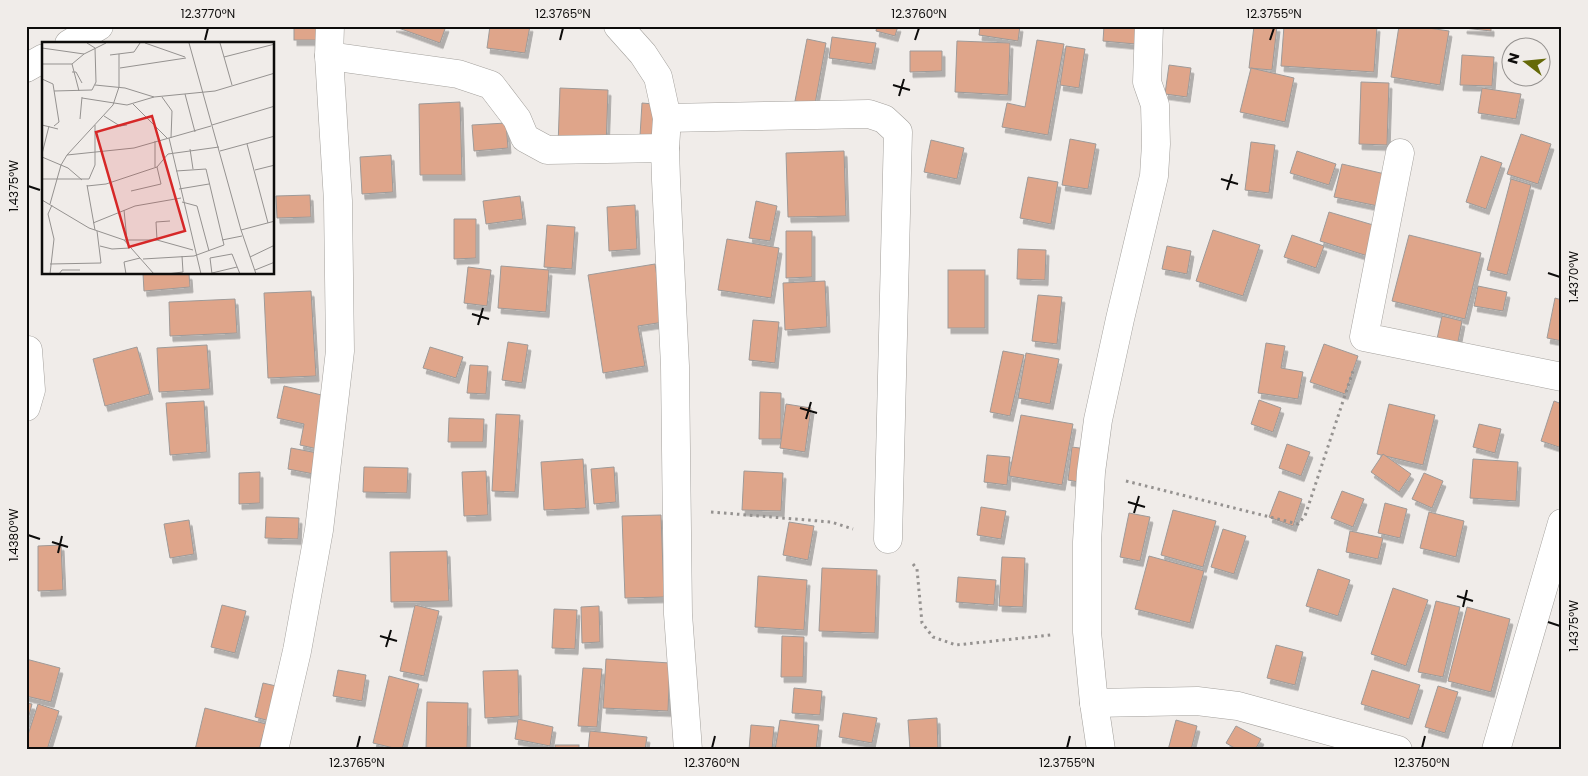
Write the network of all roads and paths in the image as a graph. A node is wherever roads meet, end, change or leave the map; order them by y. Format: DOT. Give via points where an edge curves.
graph roads {
  1 [pos="99,26"];
  2 [pos="330,26"];
  3 [pos="618,26"];
  4 [pos="1149,26"];
  5 [pos="72,42"];
  6 [pos="329,56"];
  7 [pos="42,59"];
  8 [pos="26,68"];
  9 [pos="667,118"];
  10 [pos="665,148"];
  11 [pos="1400,153"];
  12 [pos="1364,337"];
  13 [pos="28,350"];
  14 [pos="1562,377"];
  15 [pos="26,406"];
  16 [pos="1092,472"];
  17 [pos="1562,523"];
  18 [pos="888,539"];
  19 [pos="1094,703"];
  20 [pos="274,750"];
  21 [pos="688,750"];
  22 [pos="1101,750"];
  23 [pos="1398,750"];
  24 [pos="1496,750"];
  1 -- 5 [label="street"];
  2 -- 6 [label="street"];
  3 -- 9 [label="street" via="658,77"];
  4 -- 16 [label="street" via="1147,82 1155,105 1154,176 1098,420"];
  6 -- 10 [label="street" via="458,74 491,85 516,119 525,138 547,150"];
  6 -- 20 [label="street" via="338,201 340,351 319,530 297,651"];
  7 -- 8 [label="street"];
  9 -- 10 [label="street"];
  9 -- 18 [label="street" via="870,114 884,119 898,132"];
  10 -- 21 [label="street" via="675,366 678,614"];
  11 -- 12 [label="street"];
  12 -- 14 [label="street"];
  12 -- 16 [label="path" via="1305,516 1298,524"];
  13 -- 15 [label="street" via="31,390"];
  16 -- 19 [label="street" via="1087,542 1087,632"];
  17 -- 24 [label="street"];
  19 -- 22 [label="street"];
  19 -- 23 [label="street" via="1197,701 1238,706"];
}
